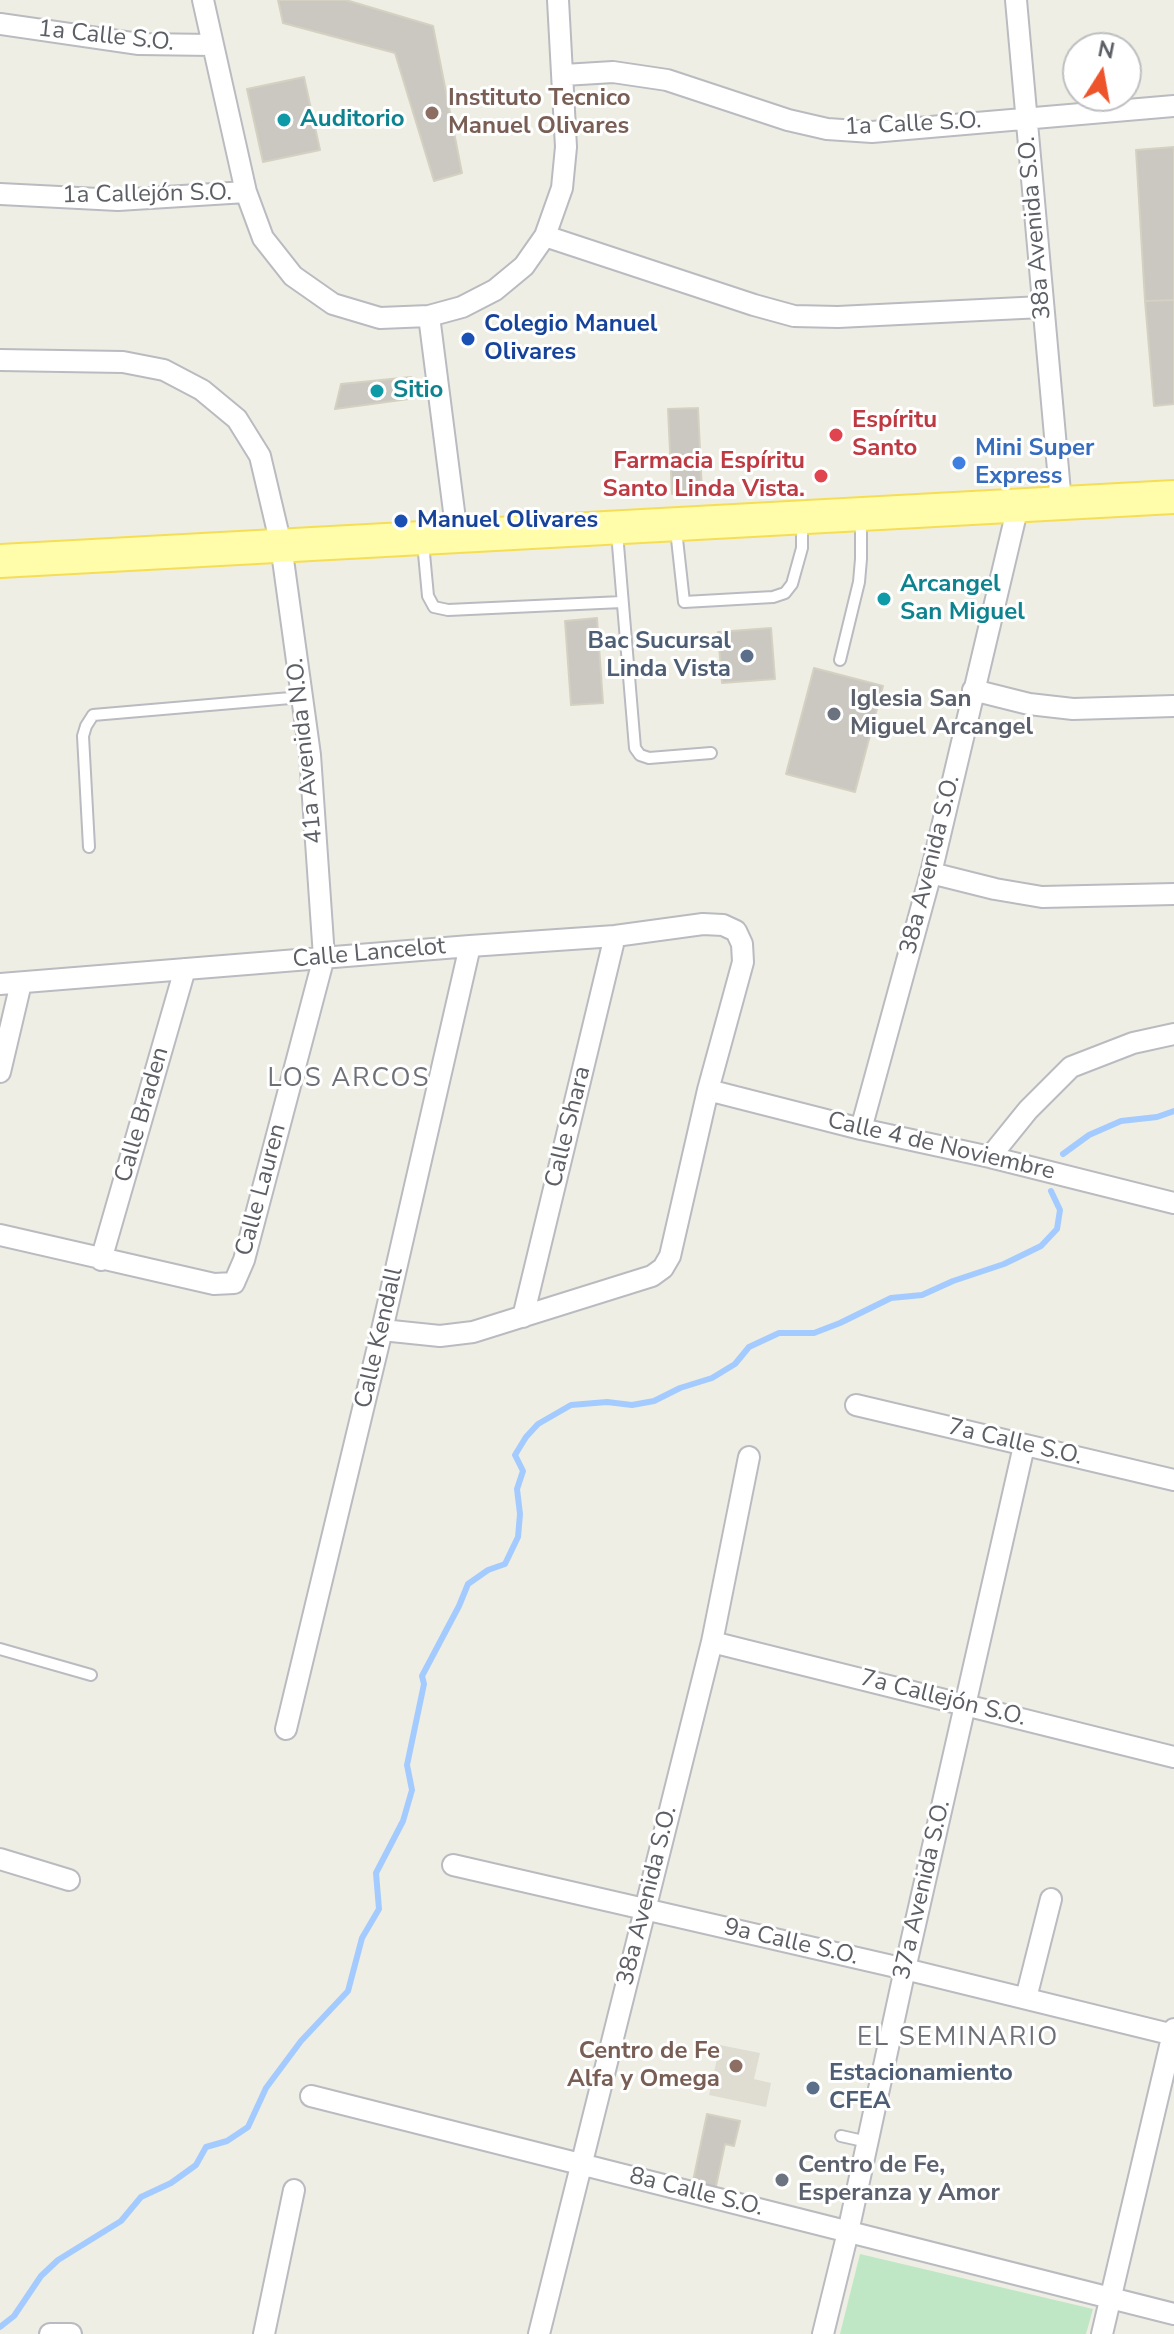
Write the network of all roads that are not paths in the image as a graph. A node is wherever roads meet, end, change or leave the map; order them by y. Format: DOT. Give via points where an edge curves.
graph roads {
  1 [pos="203,0"];
  2 [pos="558,0"];
  3 [pos="1016,0"];
  4 [pos="0,24"];
  5 [pos="213,45"];
  6 [pos="564,75"];
  7 [pos="1174,106"];
  8 [pos="1026,118"];
  9 [pos="246,192"];
  10 [pos="0,194"];
  11 [pos="545,236"];
  12 [pos="1042,307"];
  13 [pos="429,316"];
  14 [pos="0,360"];
  15 [pos="1174,497"];
  16 [pos="1061,503"];
  17 [pos="1018,506"];
  18 [pos="860,514"];
  19 [pos="802,517"];
  20 [pos="675,524"];
  21 [pos="617,527"];
  22 [pos="457,535"];
  23 [pos="422,537"];
  24 [pos="281,545"];
  25 [pos="0,561"];
  26 [pos="622,602"];
  27 [pos="840,660"];
  28 [pos="973,690"];
  29 [pos="302,697"];
  30 [pos="1174,706"];
  31 [pos="711,753"];
  32 [pos="89,847"];
  33 [pos="931,873"];
  34 [pos="1174,894"];
  35 [pos="615,936"];
  36 [pos="470,946"];
  37 [pos="324,957"];
  38 [pos="185,969"];
  39 [pos="21,983"];
  40 [pos="0,984"];
  41 [pos="1174,1034"];
  42 [pos="0,1072"];
  43 [pos="708,1090"];
  44 [pos="861,1129"];
  45 [pos="990,1157"];
  46 [pos="1174,1203"];
  47 [pos="0,1235"];
  48 [pos="101,1260"];
  49 [pos="523,1317"];
  50 [pos="382,1330"];
  51 [pos="856,1405"];
  52 [pos="1024,1446"];
  53 [pos="749,1457"];
  54 [pos="1174,1480"];
  55 [pos="712,1642"];
  56 [pos="0,1649"];
  57 [pos="91,1675"];
  58 [pos="964,1704"];
  59 [pos="286,1729"];
  60 [pos="1174,1757"];
  61 [pos="0,1859"];
  62 [pos="453,1865"];
  63 [pos="69,1880"];
  64 [pos="1051,1899"];
  65 [pos="645,1911"];
  66 [pos="905,1969"];
  67 [pos="1026,1998"];
  68 [pos="1174,2033"];
  69 [pos="311,2096"];
  70 [pos="841,2136"];
  71 [pos="868,2142"];
  72 [pos="580,2163"];
  73 [pos="294,2190"];
  74 [pos="848,2232"];
  75 [pos="1110,2299"];
  76 [pos="1174,2314"];
  77 [pos="50,2334"];
  78 [pos="71,2334"];
  79 [pos="264,2334"];
  80 [pos="539,2334"];
  81 [pos="823,2334"];
  82 [pos="1102,2334"];
  1 -- 5 [label="street"];
  2 -- 6 [label="street"];
  3 -- 8 [label="street, 38a Avenida S.O."];
  4 -- 5 [label="street, 1a Calle S.O." via="139,44"];
  5 -- 9 [label="street"];
  6 -- 8 [label="street, 1a Calle S.O." via="613,72 667,80 827,129 872,132"];
  6 -- 11 [label="street" via="562,188"];
  7 -- 8 [label="street, 1a Calle S.O."];
  8 -- 12 [label="street, 38a Avenida S.O."];
  9 -- 10 [label="street, 1a Callejón S.O." via="118,200"];
  9 -- 13 [label="street" via="263,238 293,276 333,304 380,318"];
  11 -- 12 [label="street" via="794,316"];
  11 -- 13 [label="street" via="524,266 495,290"];
  12 -- 16 [label="street, 38a Avenida S.O."];
  13 -- 22 [label="street"];
  14 -- 24 [label="street, 41a Avenida N.O." via="123,362 164,370 202,390 237,419 260,456"];
  15 -- 16 [label="main road"];
  16 -- 17 [label="main road"];
  17 -- 18 [label="main road"];
  17 -- 28 [label="street, 38a Avenida S.O."];
  18 -- 19 [label="main road"];
  18 -- 27 [label="lane" via="859,582"];
  19 -- 20 [label="main road"];
  19 -- 20 [label="lane" via="798,566 785,593 684,602"];
  20 -- 21 [label="main road"];
  21 -- 22 [label="main road"];
  21 -- 26 [label="lane"];
  22 -- 23 [label="main road"];
  23 -- 24 [label="main road"];
  23 -- 26 [label="lane" via="428,596 434,607"];
  24 -- 25 [label="main road"];
  24 -- 29 [label="street, 41a Avenida N.O."];
  26 -- 31 [label="lane" via="635,748 649,758"];
  28 -- 30 [label="street" via="1073,709"];
  28 -- 33 [label="street, 38a Avenida S.O."];
  29 -- 32 [label="lane" via="93,715 83,736"];
  29 -- 37 [label="street, 41a Avenida N.O."];
  33 -- 34 [label="street" via="1042,897"];
  33 -- 44 [label="street, 38a Avenida S.O."];
  35 -- 36 [label="street, Calle Lancelot"];
  35 -- 43 [label="street, Calle Lancelot" via="703,924 736,931 743,962"];
  35 -- 49 [label="street, Calle Shara"];
  36 -- 37 [label="street, Calle Lancelot"];
  36 -- 50 [label="street, Calle Kendall"];
  37 -- 38 [label="street, Calle Lancelot"];
  37 -- 48 [label="street, Calle Lauren" via="234,1283 214,1284"];
  38 -- 39 [label="street, Calle Lancelot"];
  38 -- 48 [label="street, Calle Braden"];
  39 -- 40 [label="street, Calle Lancelot"];
  39 -- 42 [label="street"];
  41 -- 45 [label="street" via="1071,1067"];
  43 -- 44 [label="street, Calle 4 de Noviembre"];
  43 -- 49 [label="street" via="663,1268"];
  44 -- 45 [label="street, Calle 4 de Noviembre"];
  45 -- 46 [label="street, Calle 4 de Noviembre"];
  47 -- 48 [label="street, Calle Lauren"];
  49 -- 50 [label="street" via="440,1336"];
  50 -- 59 [label="street, Calle Kendall"];
  51 -- 52 [label="street, 7a Calle S.O."];
  52 -- 54 [label="street, 7a Calle S.O."];
  52 -- 58 [label="street, 37a Avenida S.O."];
  53 -- 55 [label="street, 38a Avenida S.O."];
  55 -- 58 [label="street, 7a Callejón S.O."];
  55 -- 65 [label="street, 38a Avenida S.O."];
  56 -- 57 [label="lane"];
  58 -- 60 [label="street, 7a Callejón S.O."];
  58 -- 66 [label="street, 37a Avenida S.O."];
  61 -- 63 [label="street"];
  62 -- 65 [label="street, 9a Calle S.O."];
  64 -- 67 [label="street"];
  65 -- 66 [label="street, 9a Calle S.O."];
  65 -- 72 [label="street, 38a Avenida S.O."];
  66 -- 67 [label="street, 9a Calle S.O."];
  66 -- 71 [label="street, 37a Avenida S.O."];
  67 -- 68 [label="street, 9a Calle S.O."];
  68 -- 75 [label="street"];
  69 -- 72 [label="street, 8a Calle S.O."];
  70 -- 71 [label="lane"];
  71 -- 74 [label="street, 37a Avenida S.O."];
  72 -- 74 [label="street, 8a Calle S.O."];
  72 -- 80 [label="street, 38a Avenida S.O."];
  73 -- 79 [label="street"];
  74 -- 75 [label="street, 8a Calle S.O."];
  74 -- 81 [label="street, 37a Avenida S.O."];
  75 -- 76 [label="street, 8a Calle S.O."];
  75 -- 82 [label="street"];
  77 -- 78 [label="street"];
}
